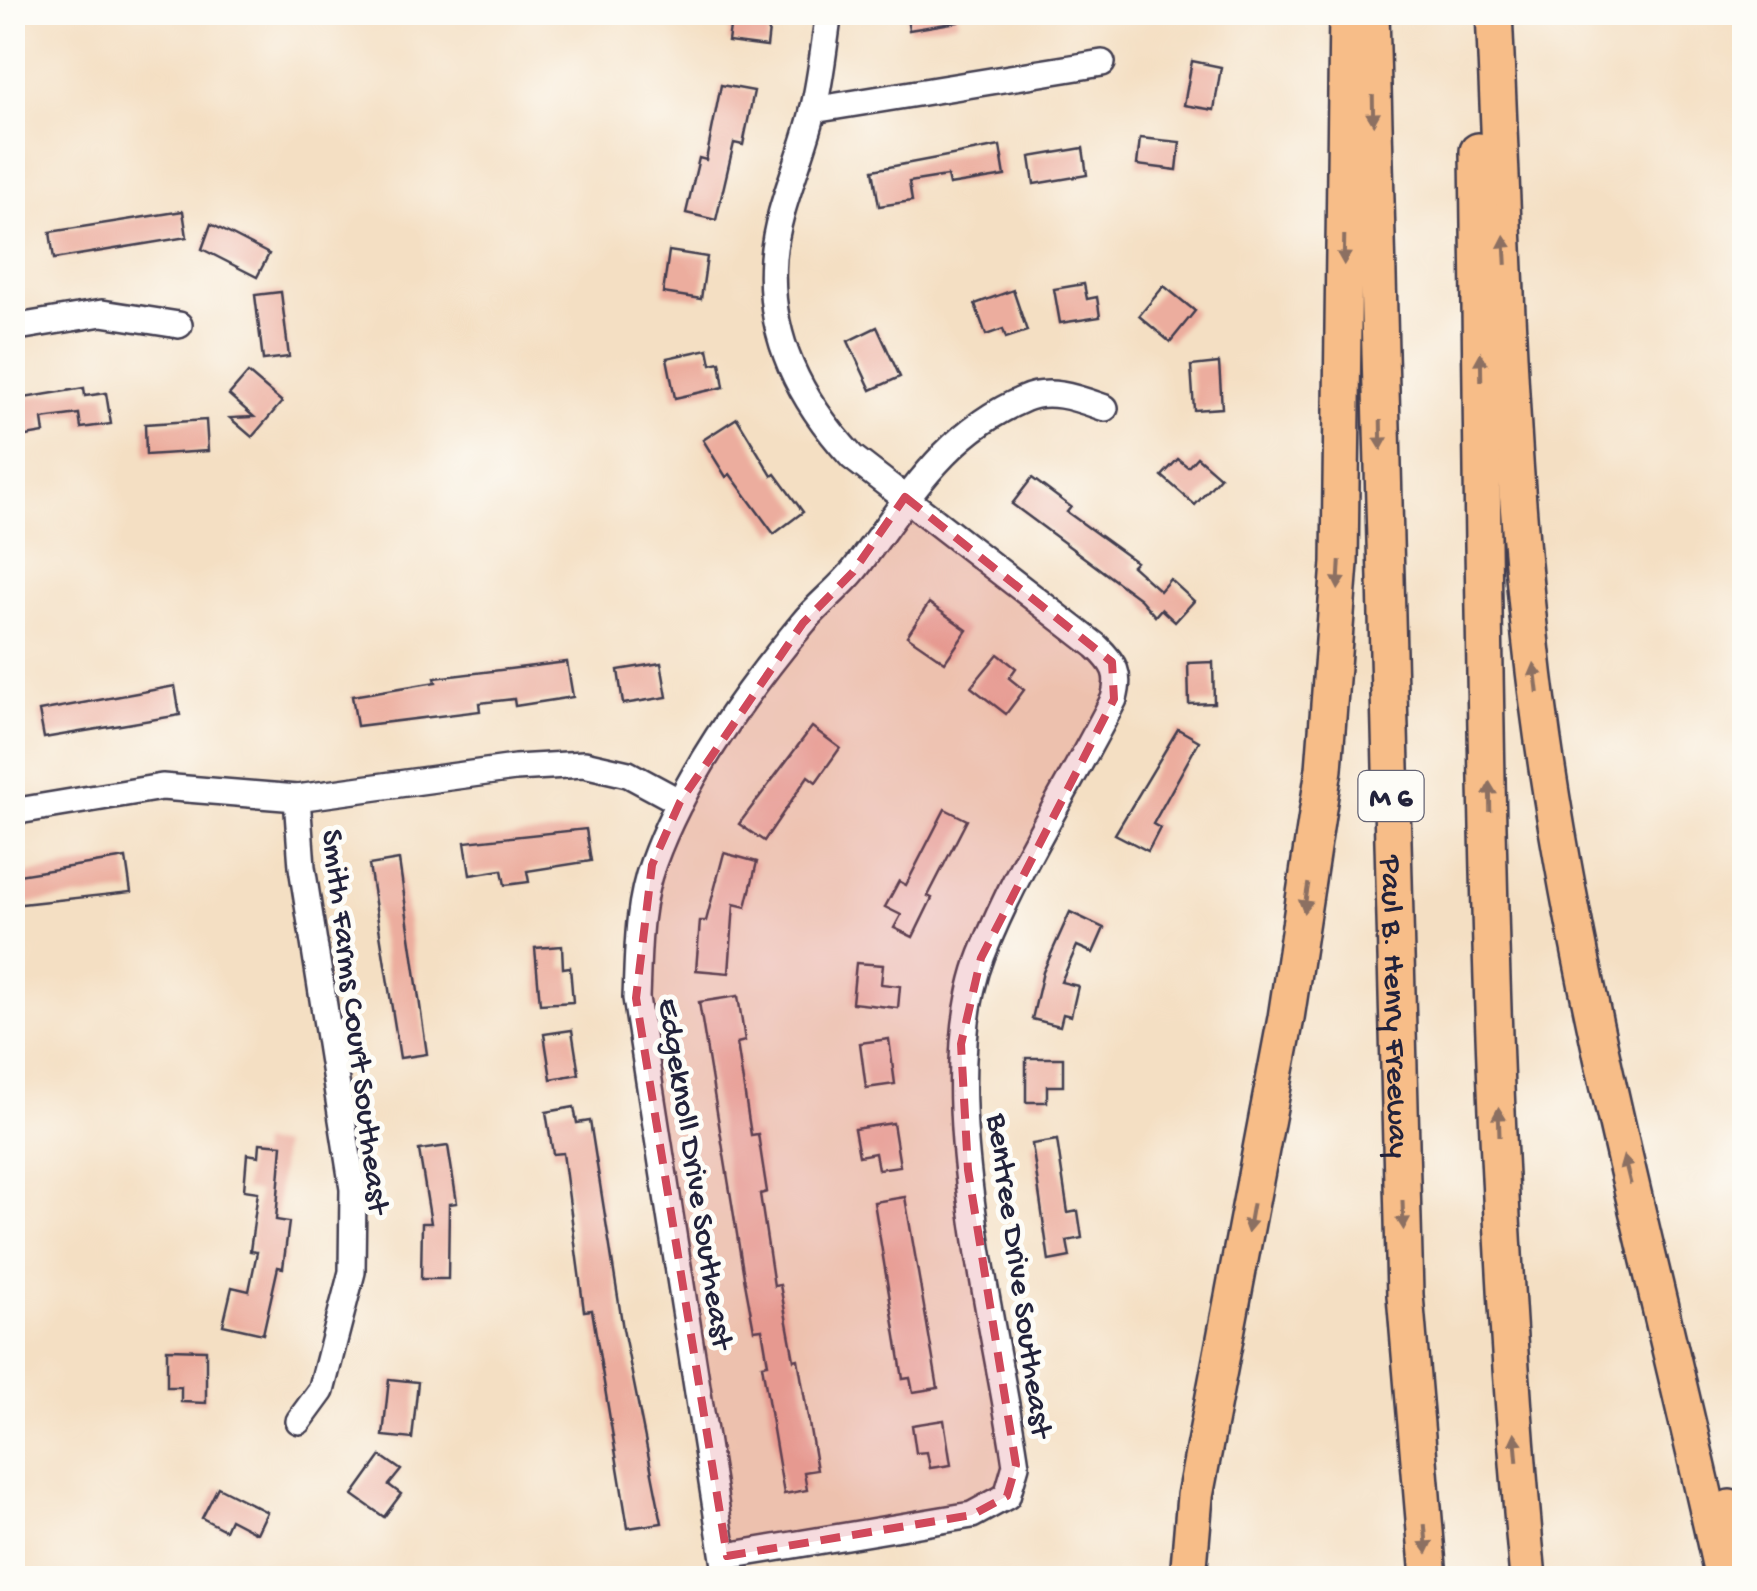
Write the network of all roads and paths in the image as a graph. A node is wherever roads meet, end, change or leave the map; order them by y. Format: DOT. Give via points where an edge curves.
graph roads {
  1 [pos="829,12"];
  2 [pos="1347,12"];
  3 [pos="1371,12"];
  4 [pos="1476,12"];
  5 [pos="1494,12"];
  6 [pos="1102,63"];
  7 [pos="814,110"];
  8 [pos="179,325"];
  9 [pos="12,328"];
  10 [pos="1104,408"];
  11 [pos="905,497"];
  12 [pos="297,798"];
  13 [pos="680,802"];
  14 [pos="12,812"];
  15 [pos="1650,1264"];
  16 [pos="1229,1333"];
  17 [pos="299,1421"];
  18 [pos="1744,1560"];
  19 [pos="727,1567"];
  20 [pos="1188,1578"];
  21 [pos="1208,1578"];
  22 [pos="1429,1578"];
  23 [pos="1528,1578"];
  24 [pos="1723,1578"];
  1 -- 7 [label="street"];
  2 -- 16 [label="highway, one-way" via="1335,656 1315,843"];
  3 -- 22 [label="highway, Paul B. Henry Freeway / M 6, one-way" via="1405,1276"];
  23 -- 4 [label="highway, one-way" via="1506,1328 1496,1038"];
  15 -- 5 [label="highway, one-way" via="1580,956 1538,693 1516,474"];
  6 -- 7 [label="street"];
  7 -- 11 [label="street" via="773,257 776,322 795,382 818,420 852,457"];
  8 -- 9 [label="street" via="102,313"];
  10 -- 11 [label="street, Edgeknoll Drive Southeast" via="1064,394 1027,397 964,434"];
  11 -- 13 [label="street, Edgeknoll Drive Southeast" via="852,572 803,622"];
  11 -- 19 [label="street, Bentree Drive Southeast" via="1112,662 1119,678 981,958 961,1044 968,1170 1016,1464 1007,1496 972,1515"];
  12 -- 13 [label="street" via="584,764 628,774"];
  12 -- 14 [label="street" via="162,787"];
  12 -- 17 [label="street, Smith Farms Court Southeast" via="353,1189 352,1272 322,1392"];
  13 -- 19 [label="street, Edgeknoll Drive Southeast" via="652,865 638,930 636,998"];
  15 -- 18 [label="highway"];
  15 -- 24 [label="highway"];
  16 -- 20 [label="highway" via="1195,1496"];
  16 -- 21 [label="highway"];
}
